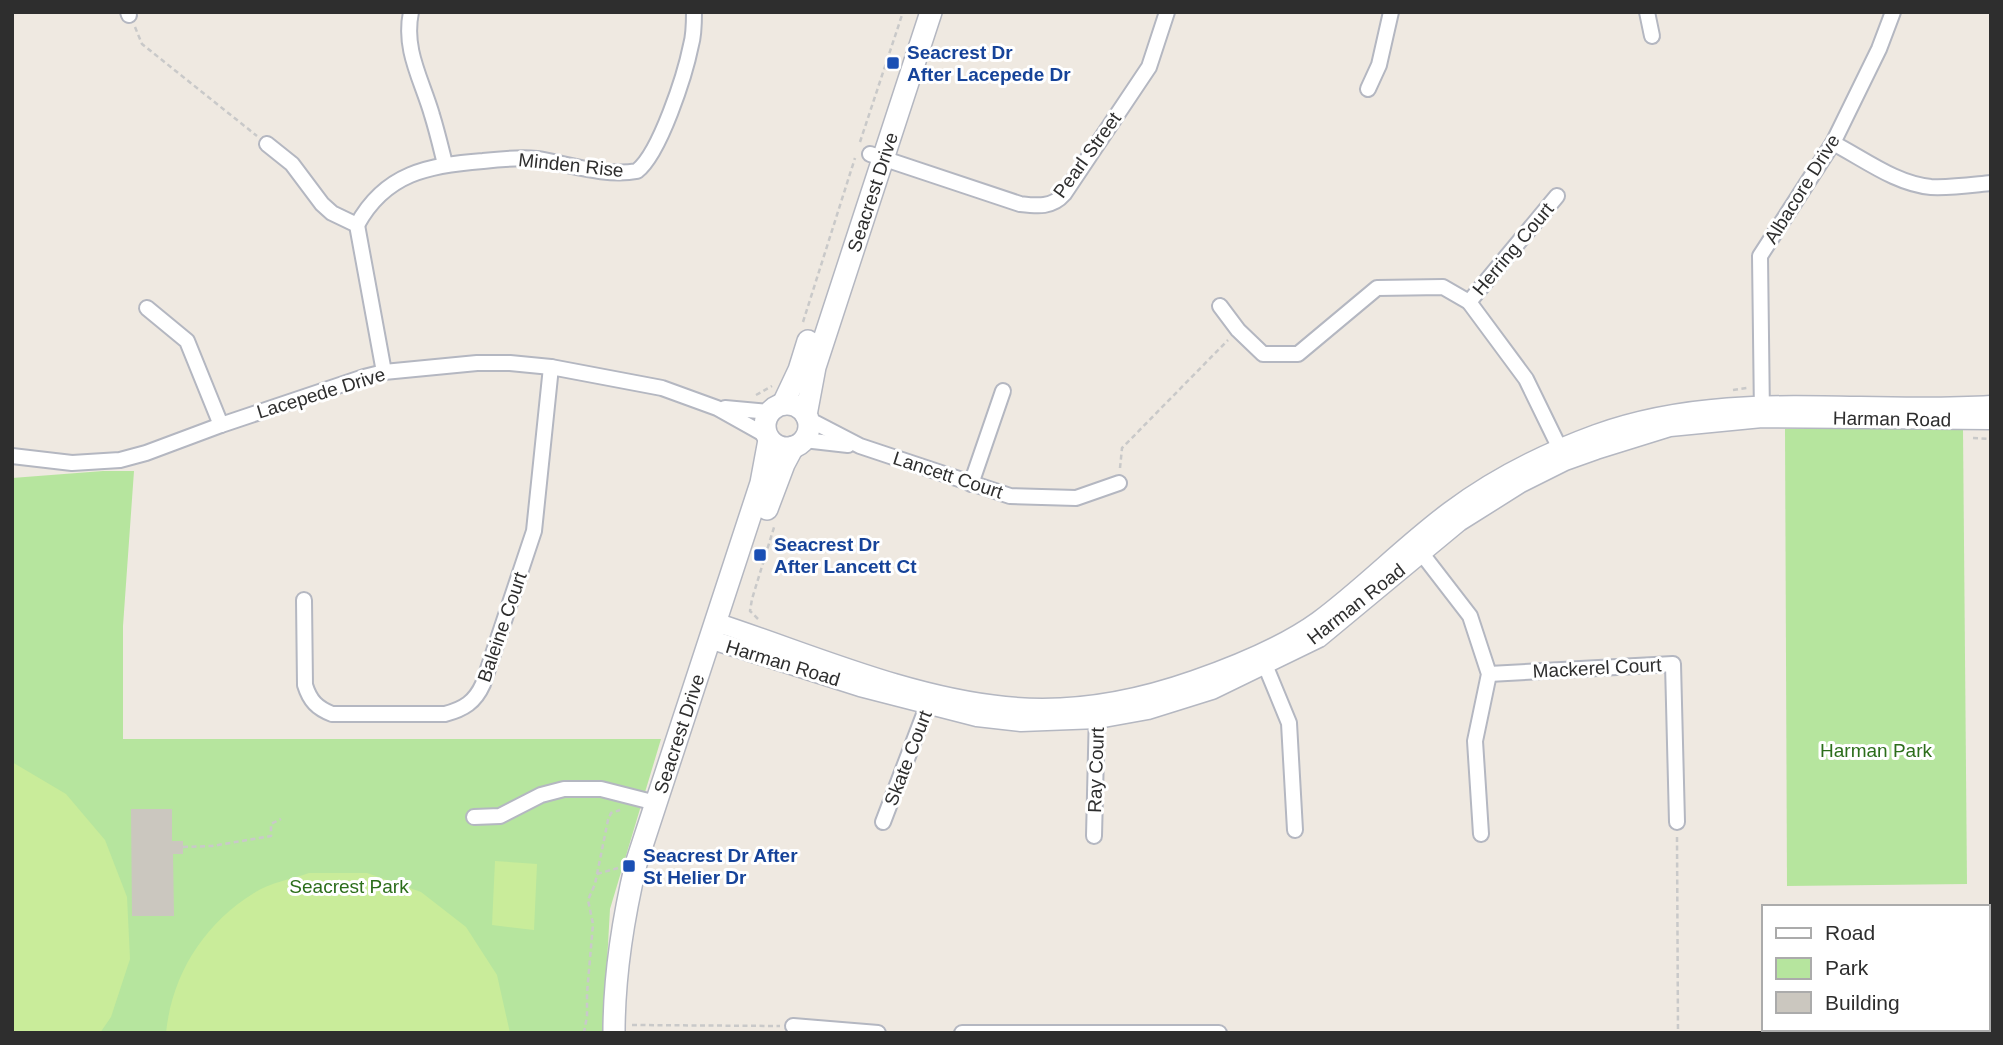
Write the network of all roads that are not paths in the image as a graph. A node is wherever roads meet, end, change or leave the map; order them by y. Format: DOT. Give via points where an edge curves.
graph roads {
  1 [pos="411,12"];
  2 [pos="694,12"];
  3 [pos="916,12"];
  4 [pos="931,12"];
  5 [pos="1167,12"];
  6 [pos="1391,12"];
  7 [pos="1647,12"];
  8 [pos="1893,12"];
  9 [pos="1652,36"];
  10 [pos="1368,89"];
  11 [pos="1833,143"];
  12 [pos="267,144"];
  13 [pos="877,156"];
  14 [pos="445,164"];
  15 [pos="1991,183"];
  16 [pos="1557,196"];
  17 [pos="357,225"];
  18 [pos="1469,302"];
  19 [pos="1220,306"];
  20 [pos="147,308"];
  21 [pos="551,367"];
  22 [pos="384,372"];
  23 [pos="1003,391"];
  24 [pos="775,400"];
  25 [pos="1761,403"];
  26 [pos="1991,405"];
  27 [pos="717,408"];
  28 [pos="1991,420"];
  29 [pos="221,425"];
  30 [pos="803,430"];
  31 [pos="768,438"];
  32 [pos="860,446"];
  33 [pos="1563,454"];
  34 [pos="12,456"];
  35 [pos="1119,483"];
  36 [pos="971,484"];
  37 [pos="1417,547"];
  38 [pos="304,600"];
  39 [pos="719,633"];
  40 [pos="1263,659"];
  41 [pos="1489,674"];
  42 [pos="930,699"];
  43 [pos="1097,712"];
  44 [pos="656,803"];
  45 [pos="474,817"];
  46 [pos="883,822"];
  47 [pos="1677,822"];
  48 [pos="1295,830"];
  49 [pos="1481,834"];
  50 [pos="1094,836"];
  51 [pos="793,1026"];
  52 [pos="623,1030"];
  53 [pos="1121,1032"];
  54 [pos="878,1033"];
  55 [pos="962,1033"];
  56 [pos="1219,1033"];
  1 -- 14 [label="street" via="412,57"];
  2 -- 14 [label="street, Minden Rise" via="691,47 677,92 652,155 637,171 616,173 532,159"];
  3 -- 13 [label="main road, Seacrest Drive"];
  4 -- 13 [label="main road, Seacrest Drive"];
  5 -- 13 [label="street, Pearl Street" via="1149,67 1064,194 1051,204 1020,204"];
  6 -- 10 [label="street"];
  7 -- 9 [label="street"];
  8 -- 11 [label="street, Albacore Drive"];
  11 -- 15 [label="street" via="1916,184"];
  11 -- 25 [label="street, Albacore Drive" via="1760,256"];
  12 -- 17 [label="street" via="292,164 322,204"];
  13 -- 24 [label="main road, Seacrest Drive" via="799,370"];
  13 -- 30 [label="main road, Seacrest Drive" via="815,367"];
  14 -- 17 [label="street, Minden Rise" via="388,187"];
  16 -- 18 [label="street, Herring Court"];
  17 -- 22 [label="street"];
  18 -- 19 [label="street" via="1443,287 1377,288 1298,354 1263,354"];
  18 -- 33 [label="street" via="1527,379"];
  20 -- 29 [label="street" via="187,341"];
  21 -- 22 [label="street, Lacepede Drive" via="477,363"];
  21 -- 27 [label="street, Lacepede Drive" via="662,388"];
  21 -- 38 [label="street, Baleine Court" via="534,531 483,684 473,700 445,714 332,714 323,710 308,696 305,685"];
  22 -- 29 [label="street, Lacepede Drive"];
  23 -- 36 [label="street"];
  24 -- 27 [label="street, Lacepede Drive"];
  24 -- 30 [label="main road" via="796,406"];
  24 -- 31 [label="main road, Seacrest Drive" via="765,424"];
  25 -- 26 [label="street, Harman Road"];
  25 -- 28 [label="street, Harman Road"];
  25 -- 33 [label="street, Harman Road"];
  27 -- 31 [label="street, Lacepede Drive"];
  29 -- 34 [label="street, Lacepede Drive" via="120,460 72,463"];
  30 -- 31 [label="main road" via="780,447"];
  30 -- 32 [label="street, Lancett Court"];
  30 -- 32 [label="street, Lancett Court"];
  30 -- 39 [label="main road, Seacrest Drive" via="777,481"];
  31 -- 39 [label="main road, Seacrest Drive" via="761,483"];
  32 -- 36 [label="street, Lancett Court"];
  33 -- 37 [label="street, Harman Road"];
  35 -- 36 [label="street, Lancett Court" via="1076,498 1010,496"];
  37 -- 40 [label="street, Harman Road" via="1319,638"];
  37 -- 41 [label="street" via="1470,616"];
  39 -- 42 [label="street, Harman Road" via="875,677"];
  39 -- 44 [label="main road, Seacrest Drive"];
  39 -- 52 [label="main road, Seacrest Drive" via="649,869"];
  40 -- 43 [label="street, Harman Road" via="1212,690 1182,700 1148,710"];
  40 -- 48 [label="street" via="1289,723"];
  41 -- 47 [label="street, Mackerel Court" via="1673,664"];
  41 -- 49 [label="street" via="1475,741"];
  42 -- 43 [label="street, Harman Road" via="977,717 1021,722"];
  42 -- 46 [label="street, Skate Court"];
  43 -- 50 [label="street, Ray Court"];
  44 -- 45 [label="street" via="601,789 573,789 541,796 500,816"];
  44 -- 52 [label="main road, Seacrest Drive" via="636,864 618,962"];
  51 -- 54 [label="street"];
  53 -- 55 [label="street"];
  53 -- 56 [label="street"];
}
